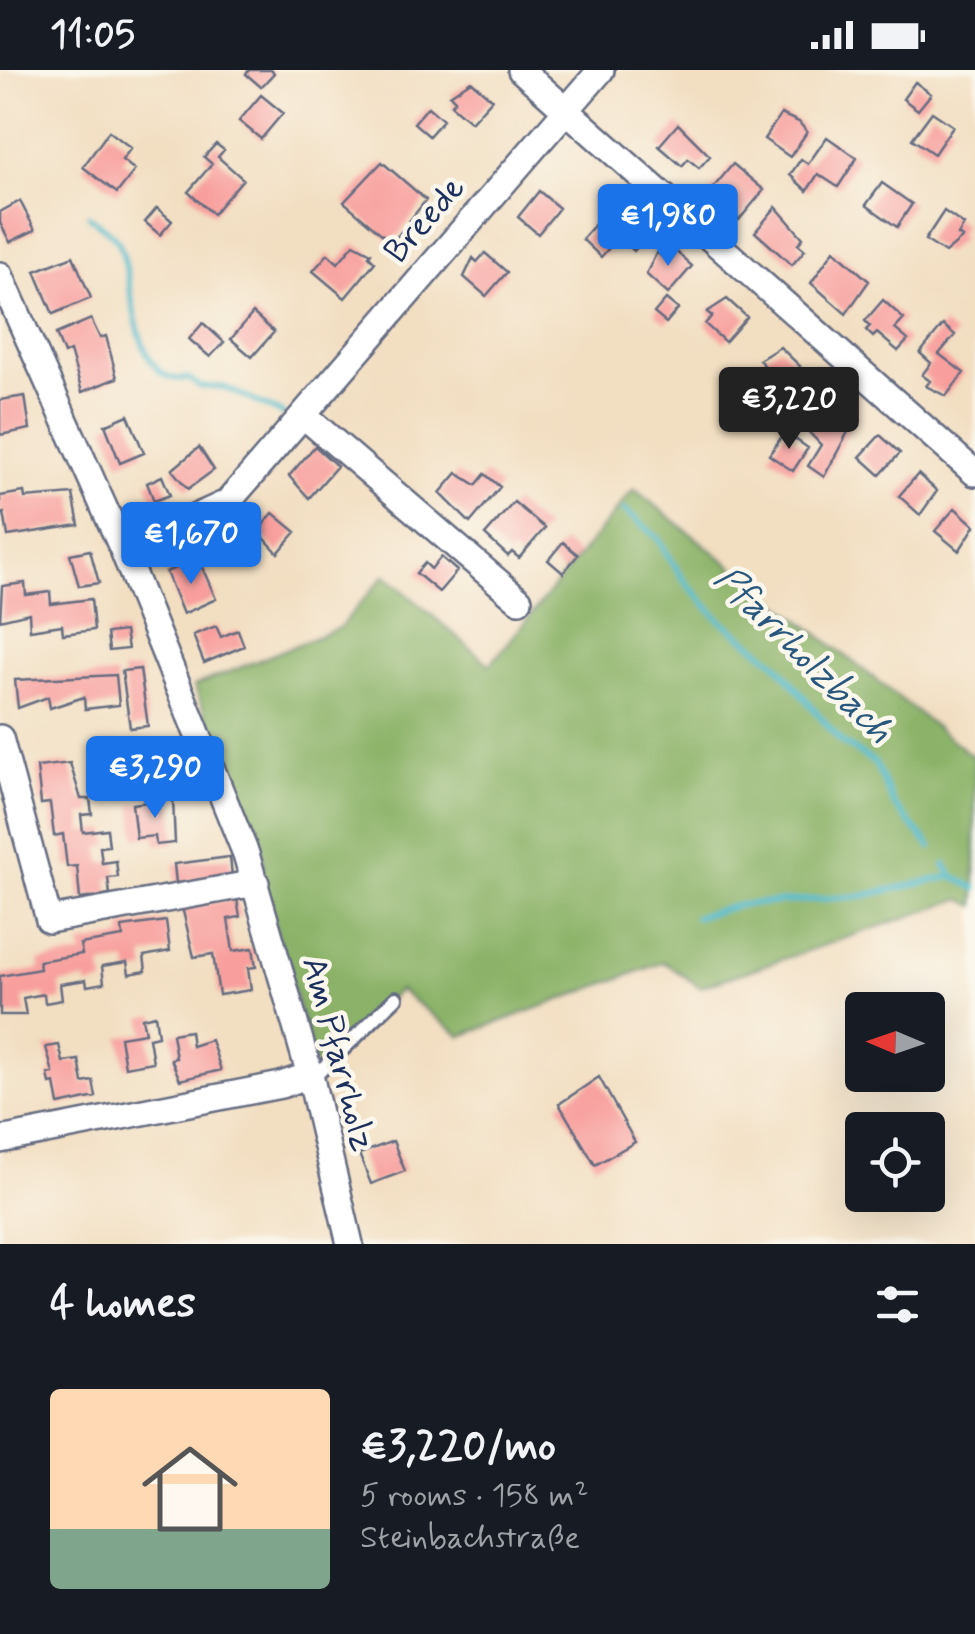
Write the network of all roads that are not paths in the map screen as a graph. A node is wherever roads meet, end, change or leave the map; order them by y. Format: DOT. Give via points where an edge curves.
graph roads {
  1 [pos="521,70"];
  2 [pos="601,70"];
  3 [pos="567,110"];
  4 [pos="0,275"];
  5 [pos="11,327"];
  6 [pos="303,415"];
  7 [pos="975,473"];
  8 [pos="123,550"];
  9 [pos="519,600"];
  10 [pos="0,738"];
  11 [pos="256,883"];
  12 [pos="396,998"];
  13 [pos="310,1075"];
  14 [pos="0,1140"];
  15 [pos="350,1244"];
  1 -- 3 [label="street"];
  2 -- 3 [label="street, Breede"];
  3 -- 6 [label="street, Breede"];
  3 -- 7 [label="street"];
  4 -- 5 [label="street, Am Pfarrholz"];
  5 -- 8 [label="street, Am Pfarrholz"];
  6 -- 8 [label="street, Breede" via="227,503"];
  6 -- 9 [label="street"];
  8 -- 11 [label="street, Am Pfarrholz"];
  10 -- 11 [label="street" via="49,920"];
  11 -- 13 [label="street, Am Pfarrholz"];
  12 -- 13 [label="lane"];
  13 -- 14 [label="street"];
  13 -- 15 [label="street, Am Pfarrholz"];
}
